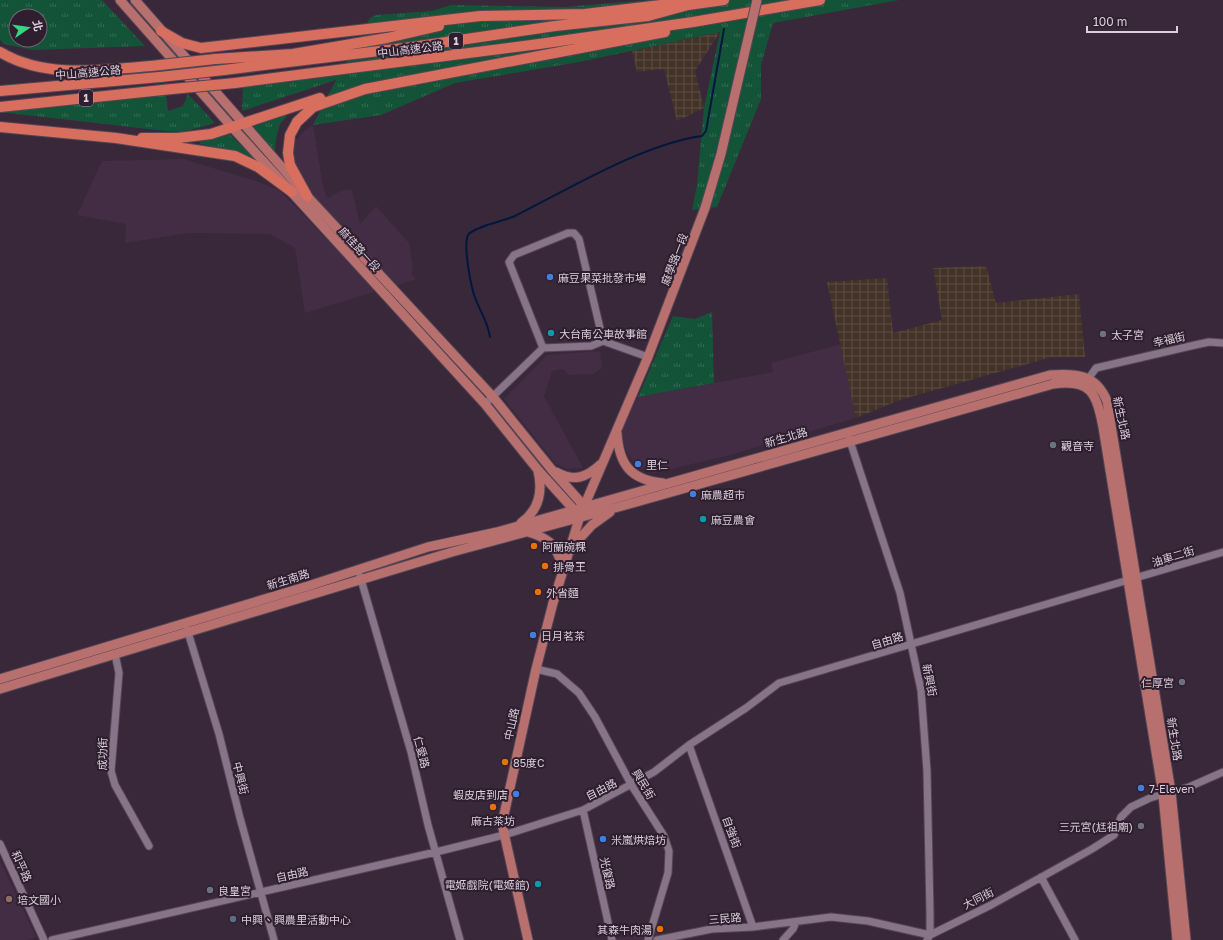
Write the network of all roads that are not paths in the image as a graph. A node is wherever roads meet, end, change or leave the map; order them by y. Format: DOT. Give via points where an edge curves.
graph roads {
  1 [pos="120,0"];
  2 [pos="135,0"];
  3 [pos="724,0"];
  4 [pos="757,0"];
  5 [pos="820,0"];
  6 [pos="688,5"];
  7 [pos="480,16"];
  8 [pos="693,22"];
  9 [pos="161,30"];
  10 [pos="0,52"];
  11 [pos="365,89"];
  12 [pos="0,91"];
  13 [pos="0,108"];
  14 [pos="237,125"];
  15 [pos="0,127"];
  16 [pos="116,138"];
  17 [pos="292,192"];
  18 [pos="307,196"];
  19 [pos="603,341"];
  20 [pos="1223,343"];
  21 [pos="543,348"];
  22 [pos="648,357"];
  23 [pos="1086,382"];
  24 [pos="493,396"];
  25 [pos="485,404"];
  26 [pos="617,431"];
  27 [pos="849,436"];
  28 [pos="603,461"];
  29 [pos="538,470"];
  30 [pos="552,470"];
  31 [pos="668,483"];
  32 [pos="584,506"];
  33 [pos="622,506"];
  34 [pos="573,509"];
  35 [pos="580,516"];
  36 [pos="522,528"];
  37 [pos="567,552"];
  38 [pos="1223,552"];
  39 [pos="563,567"];
  40 [pos="360,574"];
  41 [pos="1133,580"];
  42 [pos="187,627"];
  43 [pos="912,644"];
  44 [pos="115,654"];
  45 [pos="536,669"];
  46 [pos="0,679"];
  47 [pos="0,689"];
  48 [pos="689,745"];
  49 [pos="1223,772"];
  50 [pos="632,786"];
  51 [pos="1167,794"];
  52 [pos="583,810"];
  53 [pos="504,835"];
  54 [pos="0,844"];
  55 [pos="149,846"];
  56 [pos="436,852"];
  57 [pos="1041,877"];
  58 [pos="260,892"];
  59 [pos="796,922"];
  60 [pos="753,927"];
  61 [pos="930,938"];
  62 [pos="44,940"];
  63 [pos="52,940"];
  64 [pos="274,940"];
  65 [pos="460,940"];
  66 [pos="528,940"];
  67 [pos="612,940"];
  68 [pos="648,940"];
  69 [pos="657,940"];
  70 [pos="783,940"];
  71 [pos="1074,940"];
  72 [pos="1177,940"];
  73 [pos="1186,940"];
  1 -- 14 [label="main road, 麻佳路一段"];
  2 -- 9 [label="main road, 麻佳路一段"];
  3 -- 6 [label="highway, 中山高速公路 / 1"];
  4 -- 22 [label="main road, 麻學路一段, bridge" via="706,208"];
  5 -- 8 [label="highway, 中山高速公路 / 1"];
  6 -- 7 [label="highway" via="660,5 585,14"];
  6 -- 12 [label="highway, 中山高速公路 / 1, bridge" via="648,16 555,26 412,47 160,77"];
  7 -- 9 [label="highway" via="201,48 182,43"];
  7 -- 10 [label="highway, bridge" via="387,38 293,54 151,66 78,71 45,68 24,64"];
  8 -- 11 [label="highway" via="665,32 628,40"];
  8 -- 13 [label="highway, 中山高速公路 / 1, bridge" via="235,83"];
  9 -- 14 [label="main road, 麻佳路一段"];
  11 -- 14 [label="highway" via="333,95"];
  11 -- 18 [label="highway" via="313,107 297,122 290,135 288,153 290,165"];
  14 -- 16 [label="highway" via="192,137"];
  14 -- 17 [label="main road, 麻佳路一段"];
  14 -- 18 [label="main road, 麻佳路一段"];
  15 -- 16 [label="highway"];
  16 -- 17 [label="highway" via="235,156 258,167"];
  17 -- 25 [label="main road, 麻佳路一段"];
  18 -- 24 [label="main road, 麻佳路一段"];
  19 -- 21 [label="street" via="591,346"];
  19 -- 21 [label="street" via="579,239 574,233 568,233 514,255 509,262"];
  19 -- 22 [label="street"];
  20 -- 23 [label="street, 幸福街" via="1209,342 1096,368"];
  21 -- 24 [label="street"];
  22 -- 26 [label="main road, 麻學路一段"];
  23 -- 27 [label="main road, 新生北路" via="1074,374 1050,375"];
  23 -- 41 [label="main road, 新生北路" via="1104,394 1107,401"];
  24 -- 25 [label="street"];
  24 -- 30 [label="main road, 麻佳路一段"];
  25 -- 29 [label="main road, 麻佳路一段"];
  26 -- 28 [label="main road, 麻學路一段"];
  26 -- 31 [label="main road" via="618,446 630,471 639,478"];
  27 -- 31 [label="main road, 新生北路"];
  27 -- 33 [label="main road, 新生北路"];
  27 -- 43 [label="street, 新興街" via="900,593"];
  28 -- 30 [label="main road" via="592,472 580,478 563,476"];
  28 -- 32 [label="main road, 麻學路一段"];
  29 -- 34 [label="main road, 麻佳路一段"];
  29 -- 36 [label="main road" via="541,486 536,506"];
  30 -- 32 [label="main road, 麻佳路一段"];
  31 -- 32 [label="main road, 新生北路"];
  32 -- 34 [label="main road, 新生南路"];
  32 -- 35 [label="main road, 麻學路一段"];
  33 -- 35 [label="main road, 新生北路"];
  33 -- 37 [label="main road" via="592,525"];
  34 -- 35 [label="main road, 麻佳路一段"];
  34 -- 36 [label="main road, 新生南路"];
  35 -- 36 [label="main road, 新生南路"];
  35 -- 37 [label="main road, 中山路"];
  36 -- 39 [label="main road" via="551,542 557,549"];
  36 -- 40 [label="main road, 新生南路"];
  37 -- 39 [label="main road, 中山路"];
  38 -- 41 [label="street, 油車二街"];
  39 -- 45 [label="main road, 中山路"];
  40 -- 42 [label="main road, 新生南路"];
  40 -- 56 [label="street, 仁愛路" via="411,752"];
  41 -- 43 [label="street, 自由路"];
  41 -- 51 [label="main road, 新生北路"];
  42 -- 44 [label="main road, 新生南路"];
  42 -- 46 [label="main road, 新生南路"];
  42 -- 58 [label="street, 中興街" via="219,734"];
  43 -- 48 [label="street, 自由路" via="779,683"];
  43 -- 61 [label="street, 新興街" via="924,703"];
  44 -- 47 [label="main road, 新生南路"];
  44 -- 55 [label="street, 成功街" via="119,673 111,771 115,785"];
  45 -- 50 [label="street, 興民街" via="557,674 579,693"];
  45 -- 53 [label="main road, 中山路" via="502,816"];
  48 -- 50 [label="street, 自由路"];
  48 -- 60 [label="street, 自強街"];
  49 -- 51 [label="street, 大同街"];
  50 -- 52 [label="street, 自由路"];
  50 -- 68 [label="street, 興民街" via="664,836 670,860"];
  51 -- 57 [label="street, 大同街" via="1131,807 1121,817 1114,835"];
  51 -- 72 [label="main road, 新生北路"];
  51 -- 73 [label="main road, 新生北路"];
  52 -- 53 [label="street, 自由路"];
  52 -- 67 [label="street, 光復路"];
  53 -- 56 [label="street, 自由路"];
  53 -- 66 [label="main road, 中山路"];
  54 -- 62 [label="street, 和平路"];
  56 -- 58 [label="street, 自由路"];
  56 -- 65 [label="street, 仁愛路"];
  57 -- 61 [label="street, 大同街"];
  57 -- 71 [label="street"];
  58 -- 63 [label="street, 自由路"];
  58 -- 64 [label="street, 中興街"];
  59 -- 60 [label="street, 三民路"];
  59 -- 61 [label="street" via="823,917 842,917"];
  59 -- 70 [label="street"];
  60 -- 69 [label="street, 三民路" via="712,929"];
}
